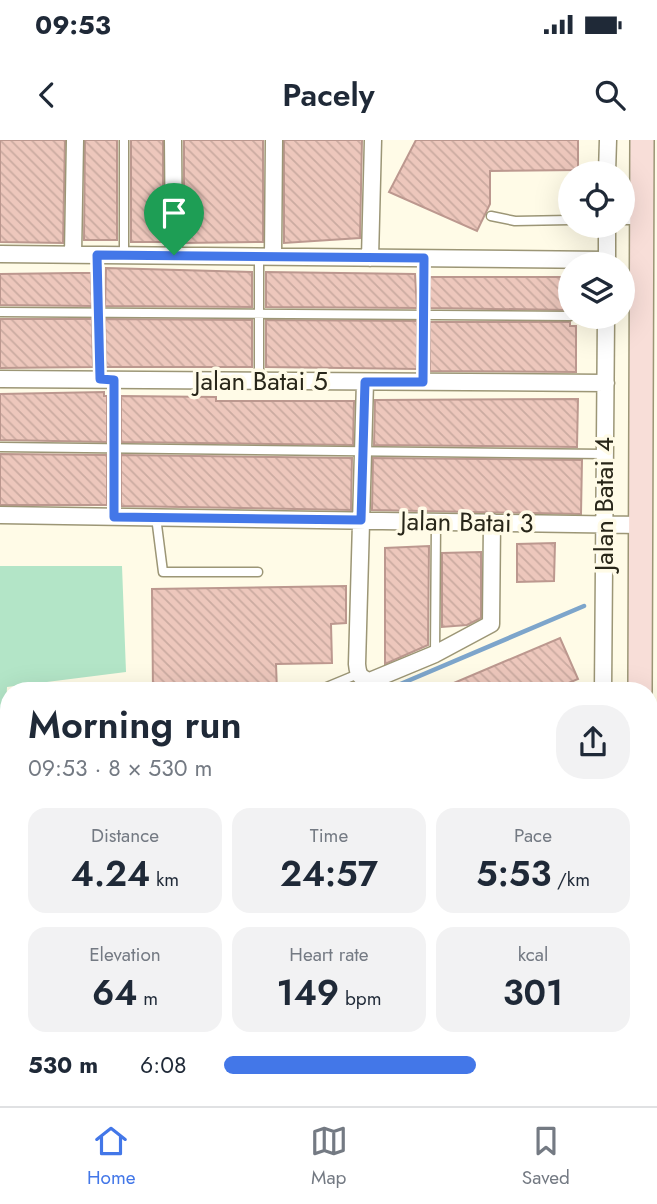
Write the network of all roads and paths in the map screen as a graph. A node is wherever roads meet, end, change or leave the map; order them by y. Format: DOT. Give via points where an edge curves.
graph roads {
  1 [pos="75,140"];
  2 [pos="124,140"];
  3 [pos="173,140"];
  4 [pos="274,140"];
  5 [pos="373,140"];
  6 [pos="608,140"];
  7 [pos="642,140"];
  8 [pos="607,161"];
  9 [pos="491,216"];
  10 [pos="639,217"];
  11 [pos="558,220"];
  12 [pos="0,254"];
  13 [pos="73,254"];
  14 [pos="97,255"];
  15 [pos="124,255"];
  16 [pos="174,255"];
  17 [pos="266,256"];
  18 [pos="370,258"];
  19 [pos="424,258"];
  20 [pos="558,261"];
  21 [pos="649,278"];
  22 [pos="0,312"];
  23 [pos="97,313"];
  24 [pos="259,314"];
  25 [pos="424,315"];
  26 [pos="558,316"];
  27 [pos="606,329"];
  28 [pos="0,379"];
  29 [pos="107,380"];
  30 [pos="259,381"];
  31 [pos="365,382"];
  32 [pos="423,382"];
  33 [pos="606,383"];
  34 [pos="0,447"];
  35 [pos="113,448"];
  36 [pos="364,453"];
  37 [pos="605,454"];
  38 [pos="0,515"];
  39 [pos="114,517"];
  40 [pos="156,517"];
  41 [pos="361,520"];
  42 [pos="436,522"];
  43 [pos="492,522"];
  44 [pos="604,524"];
  45 [pos="640,525"];
  46 [pos="258,572"];
  47 [pos="435,654"];
  48 [pos="358,669"];
  49 [pos="334,682"];
  50 [pos="599,682"];
  51 [pos="640,682"];
  1 -- 13 [label="street"];
  2 -- 15 [label="lane"];
  3 -- 16 [label="street"];
  4 -- 17 [label="street"];
  5 -- 18 [label="street"];
  6 -- 8 [label="street"];
  7 -- 10 [label="street"];
  9 -- 11 [label="lane"];
  10 -- 21 [label="street"];
  12 -- 13 [label="street"];
  13 -- 14 [label="street"];
  14 -- 15 [label="street"];
  14 -- 23 [label="lane"];
  15 -- 16 [label="street"];
  16 -- 17 [label="street"];
  17 -- 18 [label="street"];
  17 -- 24 [label="lane"];
  18 -- 19 [label="street"];
  19 -- 20 [label="street"];
  19 -- 25 [label="lane"];
  21 -- 45 [label="street"];
  22 -- 23 [label="lane"];
  23 -- 24 [label="lane"];
  23 -- 29 [label="lane"];
  24 -- 25 [label="lane"];
  24 -- 30 [label="lane"];
  25 -- 26 [label="lane"];
  25 -- 32 [label="lane"];
  27 -- 33 [label="street, Jalan Batai 4"];
  28 -- 29 [label="street, Jalan Batai 5"];
  29 -- 30 [label="street, Jalan Batai 5"];
  29 -- 35 [label="lane"];
  30 -- 31 [label="street, Jalan Batai 5"];
  31 -- 32 [label="street, Jalan Batai 5"];
  31 -- 36 [label="street"];
  32 -- 33 [label="street, Jalan Batai 5"];
  33 -- 37 [label="street, Jalan Batai 4"];
  34 -- 35 [label="lane"];
  35 -- 36 [label="lane"];
  35 -- 39 [label="lane"];
  36 -- 37 [label="lane"];
  36 -- 41 [label="street"];
  37 -- 44 [label="street, Jalan Batai 4"];
  38 -- 39 [label="street, Jalan Batai 3"];
  39 -- 40 [label="street, Jalan Batai 3"];
  40 -- 41 [label="street, Jalan Batai 3"];
  40 -- 46 [label="lane" via="163,572"];
  41 -- 42 [label="street, Jalan Batai 3"];
  41 -- 48 [label="street"];
  42 -- 43 [label="street, Jalan Batai 3"];
  42 -- 47 [label="lane"];
  43 -- 44 [label="street, Jalan Batai 3"];
  43 -- 47 [label="street" via="491,624"];
  44 -- 45 [label="street, Jalan Batai 3"];
  44 -- 50 [label="street, Jalan Batai 4"];
  45 -- 51 [label="street"];
  47 -- 48 [label="street" via="370,681"];
  48 -- 49 [label="lane"];
}
